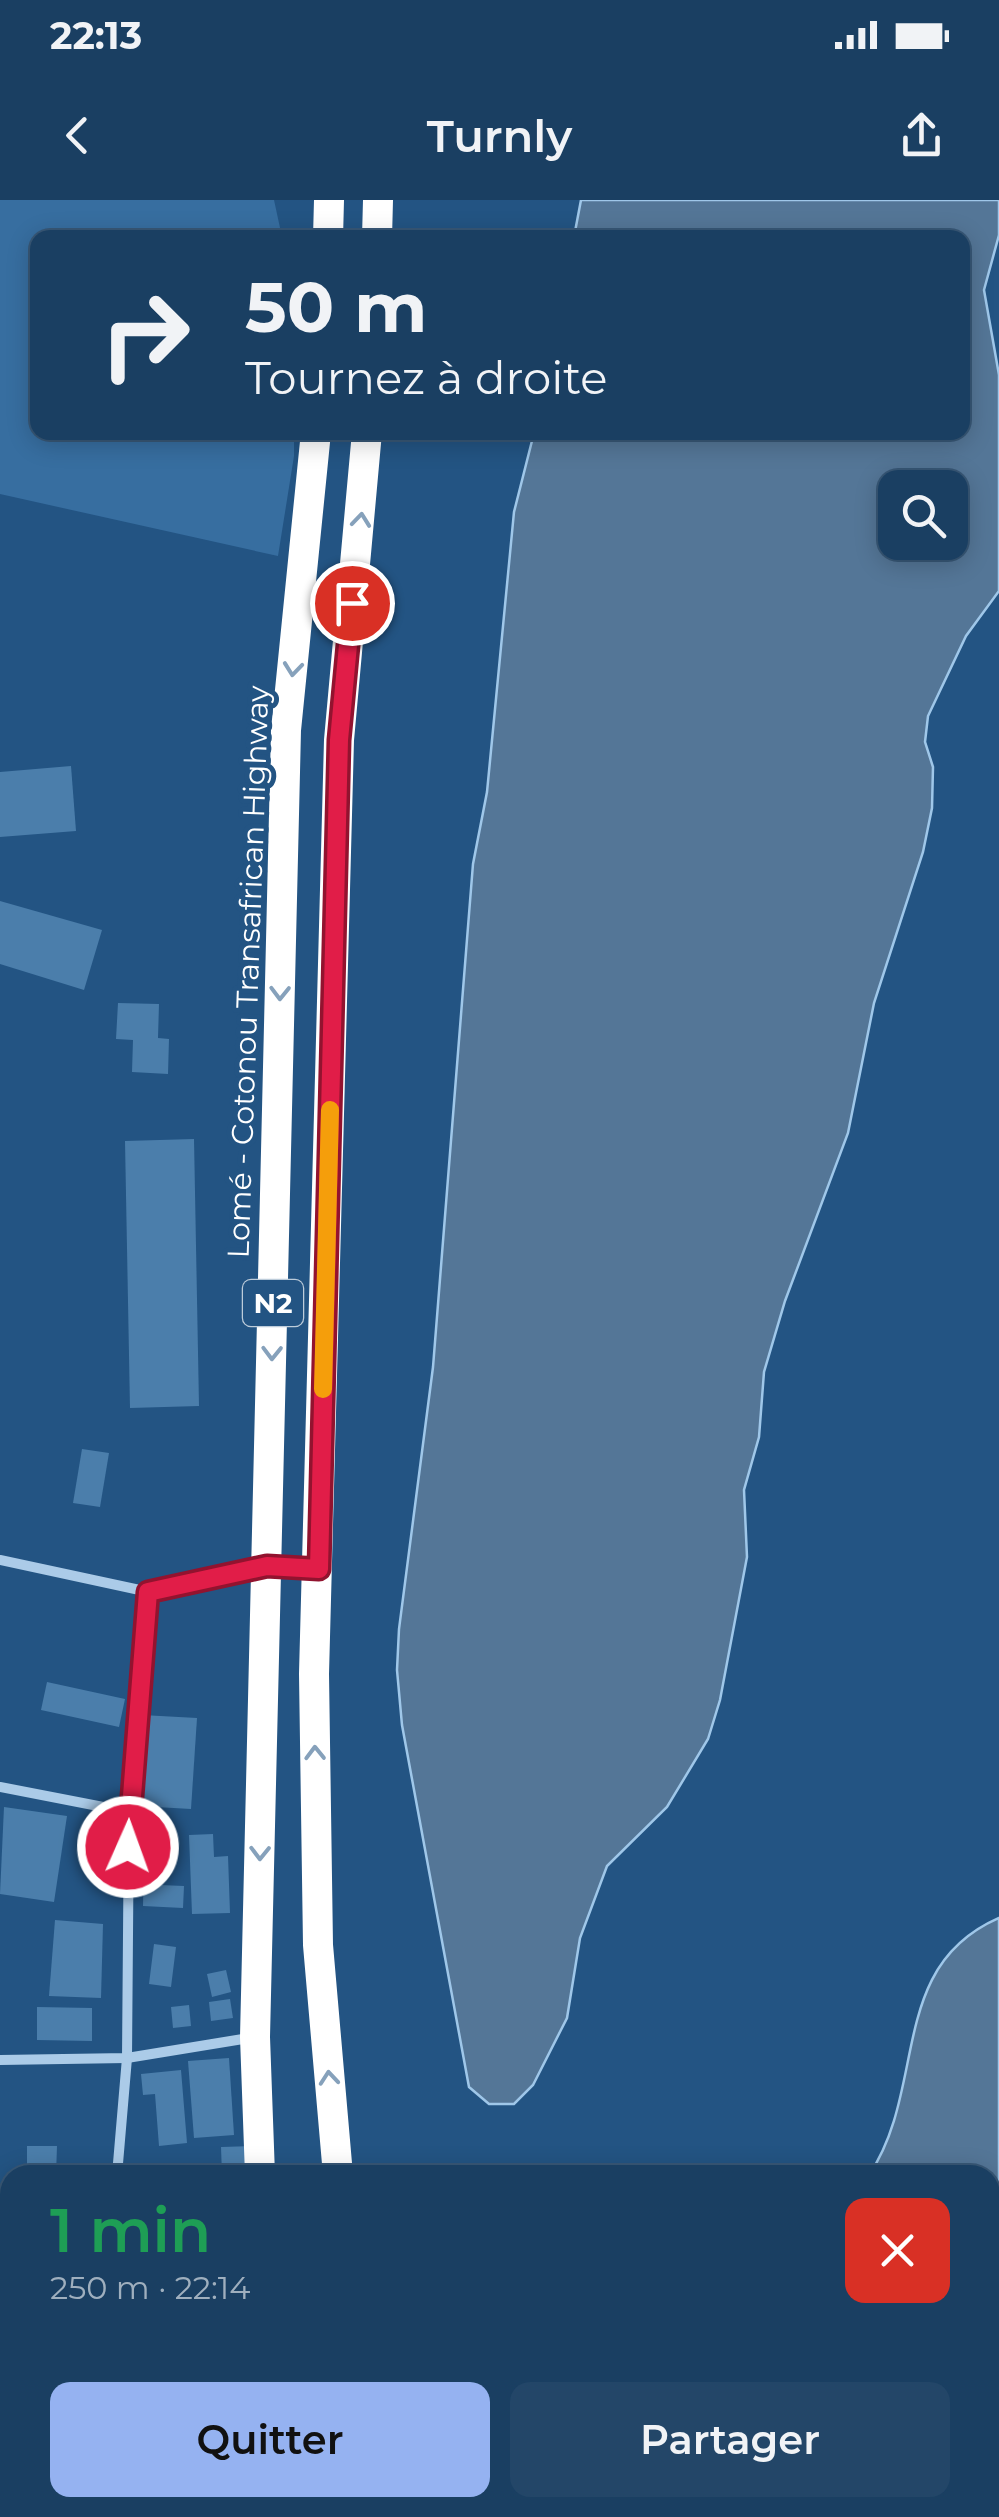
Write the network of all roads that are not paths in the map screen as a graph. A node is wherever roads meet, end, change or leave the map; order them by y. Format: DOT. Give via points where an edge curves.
graph roads {
  1 [pos="329,200"];
  2 [pos="378,200"];
  3 [pos="328,230"];
  4 [pos="377,230"];
  5 [pos="315,440"];
  6 [pos="366,440"];
  7 [pos="0,1560"];
  8 [pos="267,1566"];
  9 [pos="319,1569"];
  10 [pos="148,1592"];
  11 [pos="0,1788"];
  12 [pos="129,1812"];
  13 [pos="255,2038"];
  14 [pos="127,2058"];
  15 [pos="0,2060"];
  16 [pos="118,2165"];
  17 [pos="260,2165"];
  18 [pos="337,2165"];
  1 -- 3 [label="highway"];
  2 -- 4 [label="highway"];
  5 -- 8 [label="highway, Lomé - Cotonou Transafrican Highway / N2, one-way" via="286,730"];
  9 -- 6 [label="highway, N2, one-way" via="339,740"];
  7 -- 10 [label="street"];
  8 -- 9 [label="street"];
  8 -- 10 [label="street"];
  8 -- 13 [label="highway, Lomé - Cotonou Transafrican Highway / N2, one-way"];
  18 -- 9 [label="highway, N2, one-way" via="318,1944"];
  10 -- 12 [label="street"];
  11 -- 12 [label="street"];
  12 -- 14 [label="street"];
  13 -- 14 [label="street"];
  13 -- 17 [label="highway, Lomé - Cotonou Transafrican Highway / N2"];
  14 -- 15 [label="street"];
  14 -- 16 [label="street"];
}
